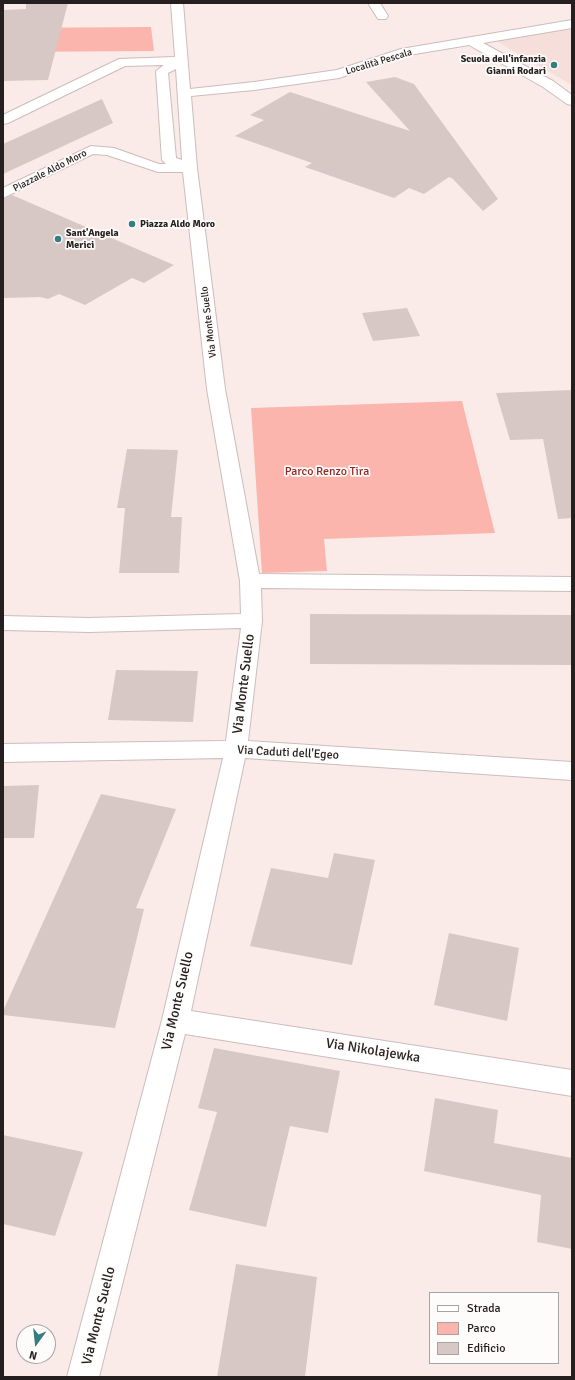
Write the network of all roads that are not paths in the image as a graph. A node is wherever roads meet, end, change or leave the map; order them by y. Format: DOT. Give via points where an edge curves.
graph roads {
  1 [pos="177,3"];
  2 [pos="374,3"];
  3 [pos="382,16"];
  4 [pos="572,24"];
  5 [pos="472,42"];
  6 [pos="182,61"];
  7 [pos="185,94"];
  8 [pos="572,101"];
  9 [pos="3,120"];
  10 [pos="190,168"];
  11 [pos="3,194"];
  12 [pos="250,581"];
  13 [pos="572,584"];
  14 [pos="252,621"];
  15 [pos="3,623"];
  16 [pos="236,750"];
  17 [pos="3,753"];
  18 [pos="572,771"];
  19 [pos="175,1020"];
  20 [pos="572,1083"];
  21 [pos="83,1377"];
  1 -- 6 [label="street, Via Monte Suello"];
  2 -- 3 [label="street"];
  4 -- 5 [label="street, Località Pescala"];
  5 -- 7 [label="street, Località Pescala" via="401,53 332,75"];
  5 -- 8 [label="street" via="548,84"];
  6 -- 7 [label="street, Via Monte Suello"];
  6 -- 9 [label="street" via="123,62"];
  6 -- 10 [label="street" via="162,71 162,78 169,160"];
  7 -- 10 [label="street, Via Monte Suello"];
  10 -- 11 [label="street, Piazzale Aldo Moro" via="158,168 109,151 91,150"];
  10 -- 12 [label="street, Via Monte Suello" via="216,389"];
  12 -- 13 [label="street"];
  12 -- 14 [label="street, Via Monte Suello"];
  14 -- 15 [label="street, Via Monte Suello" via="89,625"];
  14 -- 16 [label="street, Via Monte Suello"];
  16 -- 17 [label="street, Via Caduti dell'Egeo"];
  16 -- 18 [label="street, Via Caduti dell'Egeo"];
  16 -- 19 [label="street, Via Monte Suello"];
  19 -- 20 [label="street, Via Nikolajewka"];
  19 -- 21 [label="street, Via Monte Suello"];
}
